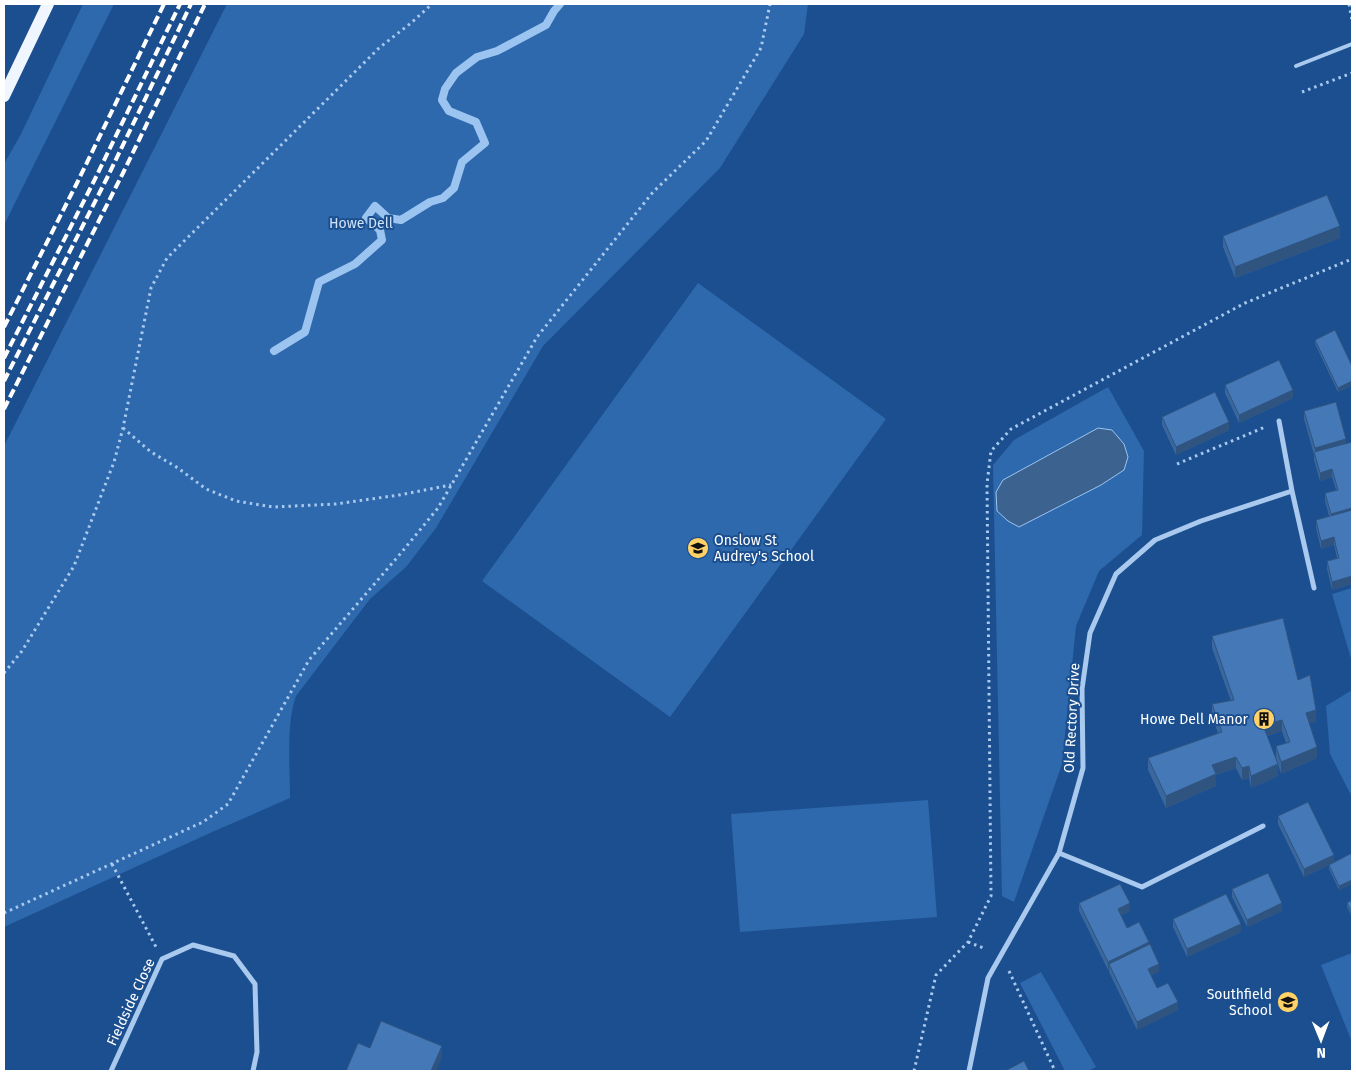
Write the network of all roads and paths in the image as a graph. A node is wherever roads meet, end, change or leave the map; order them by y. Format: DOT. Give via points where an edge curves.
graph roads {
  1 [pos="48,4"];
  2 [pos="432,4"];
  3 [pos="770,4"];
  4 [pos="1349,4"];
  5 [pos="1352,20"];
  6 [pos="1352,44"];
  7 [pos="1296,66"];
  8 [pos="1352,73"];
  9 [pos="1302,92"];
  10 [pos="4,96"];
  11 [pos="1352,258"];
  12 [pos="1279,421"];
  13 [pos="123,428"];
  14 [pos="1177,464"];
  15 [pos="452,485"];
  16 [pos="1292,491"];
  17 [pos="1314,588"];
  18 [pos="4,673"];
  19 [pos="1263,826"];
  20 [pos="1059,853"];
  21 [pos="112,864"];
  22 [pos="4,913"];
  23 [pos="968,942"];
  24 [pos="1001,955"];
  25 [pos="162,959"];
  26 [pos="111,1071"];
  27 [pos="253,1071"];
  28 [pos="914,1071"];
  29 [pos="969,1071"];
  30 [pos="1055,1071"];
  1 -- 10 [label="main road"];
  2 -- 13 [label="path" via="379,48 167,258 151,288"];
  3 -- 15 [label="path" via="761,48 706,141 652,192 537,337"];
  4 -- 5 [label="path"];
  6 -- 7 [label="lane"];
  8 -- 9 [label="path"];
  11 -- 23 [label="path" via="1245,303 1011,429 991,451 987,484 991,896"];
  12 -- 14 [label="path"];
  12 -- 16 [label="street"];
  13 -- 15 [label="path" via="151,452 206,489 236,501 273,508 336,504"];
  13 -- 18 [label="path" via="114,462 74,566 22,651"];
  15 -- 21 [label="path" via="438,508 309,660 228,804 204,822"];
  16 -- 17 [label="street"];
  16 -- 20 [label="street, Old Rectory Drive" via="1155,540 1116,574 1090,632 1082,689 1083,768"];
  19 -- 20 [label="street" via="1142,888"];
  20 -- 24 [label="street, Old Rectory Drive"];
  21 -- 22 [label="path"];
  21 -- 25 [label="path"];
  23 -- 24 [label="path"];
  23 -- 28 [label="path" via="936,975"];
  24 -- 29 [label="street, Old Rectory Drive" via="988,978"];
  24 -- 30 [label="path"];
  25 -- 26 [label="street, Fieldside Close"];
  25 -- 27 [label="street, Fieldside Close" via="193,945 234,956 255,984 257,1052"];
}
